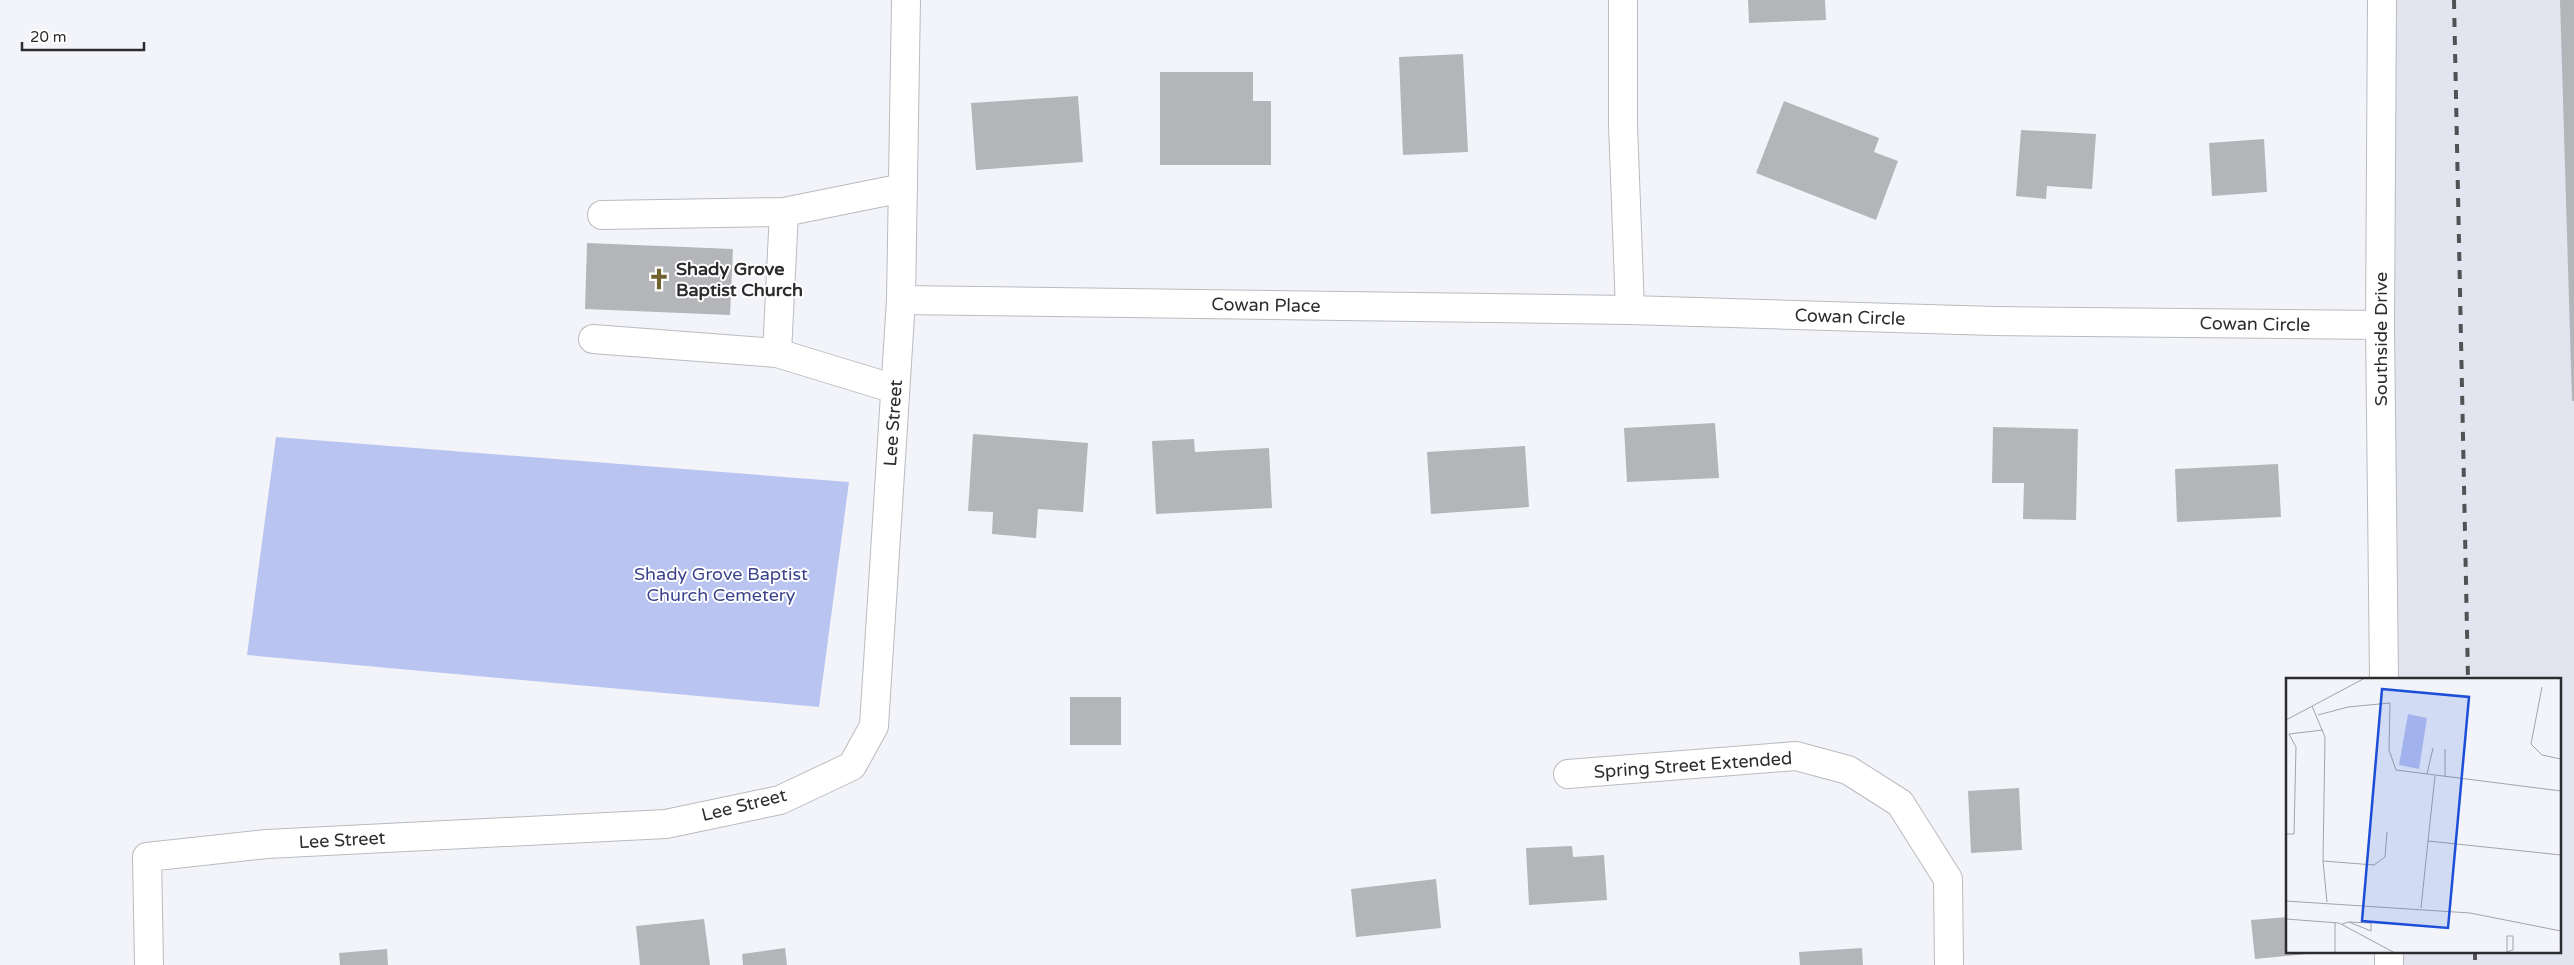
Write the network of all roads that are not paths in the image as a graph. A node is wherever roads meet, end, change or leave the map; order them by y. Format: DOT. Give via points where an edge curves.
graph roads {
  1 [pos="906,0"];
  2 [pos="1623,0"];
  3 [pos="2382,0"];
  4 [pos="903,188"];
  5 [pos="784,212"];
  6 [pos="602,215"];
  7 [pos="901,300"];
  8 [pos="1630,310"];
  9 [pos="2380,325"];
  10 [pos="593,339"];
  11 [pos="777,352"];
  12 [pos="895,389"];
  13 [pos="2384,678"];
  14 [pos="1568,774"];
  15 [pos="2389,952"];
  16 [pos="150,965"];
  17 [pos="1949,965"];
  18 [pos="2389,965"];
  1 -- 4 [label="street, Lee Street"];
  2 -- 8 [label="street"];
  3 -- 9 [label="street, Southside Drive"];
  4 -- 5 [label="street"];
  4 -- 7 [label="street, Lee Street"];
  5 -- 6 [label="street"];
  5 -- 11 [label="street"];
  7 -- 8 [label="street, Cowan Place"];
  7 -- 12 [label="street, Lee Street"];
  8 -- 9 [label="street, Cowan Circle" via="1994,321"];
  9 -- 13 [label="street, Southside Drive"];
  10 -- 11 [label="street"];
  11 -- 12 [label="street"];
  12 -- 16 [label="street, Lee Street" via="874,726 852,766 780,800 666,824 266,844 148,857"];
  14 -- 17 [label="street, Spring Street Extended" via="1796,756 1848,770 1900,803 1948,879"];
  15 -- 18 [label="street"];
}
